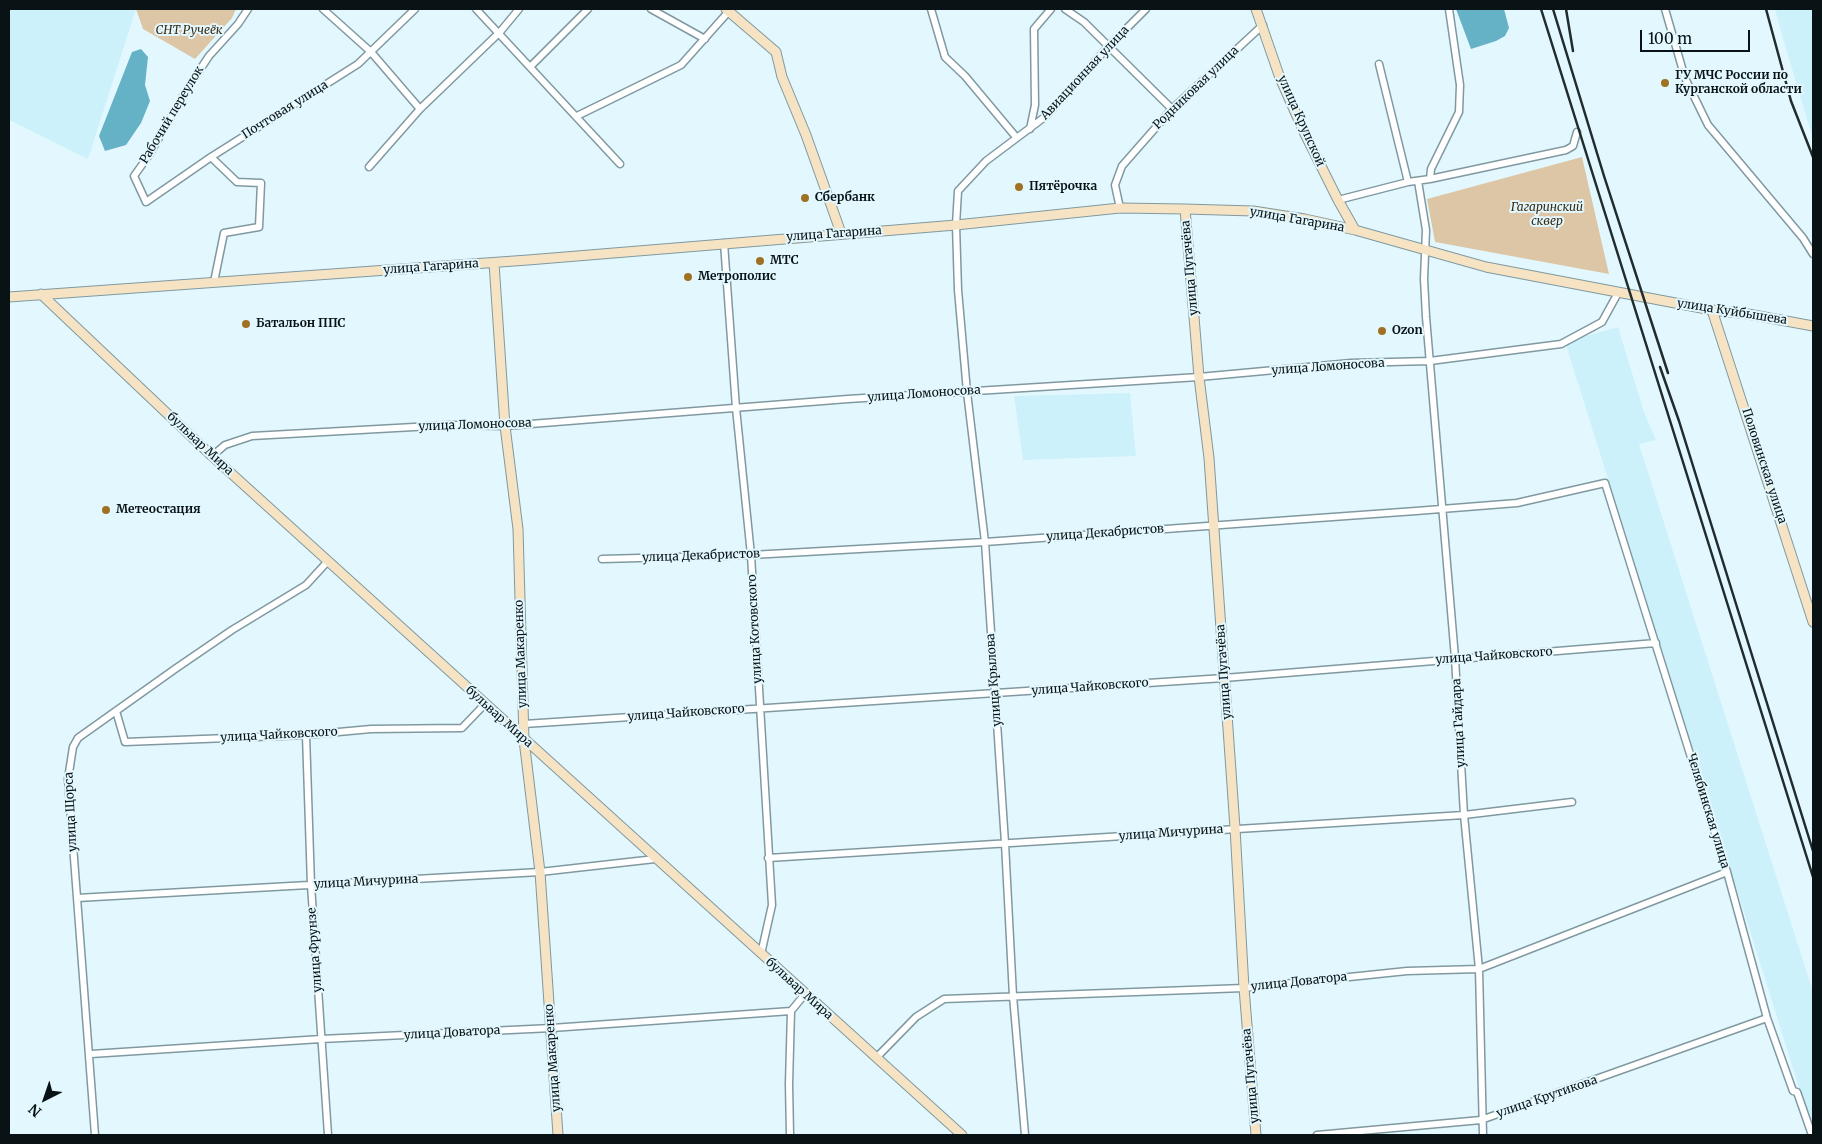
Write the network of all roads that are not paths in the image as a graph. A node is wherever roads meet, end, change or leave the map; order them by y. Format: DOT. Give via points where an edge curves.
graph roads {
  1 [pos="248,9"];
  2 [pos="415,9"];
  3 [pos="476,9"];
  4 [pos="519,9"];
  5 [pos="588,9"];
  6 [pos="651,9"];
  7 [pos="931,9"];
  8 [pos="1051,9"];
  9 [pos="1065,9"];
  10 [pos="1146,9"];
  11 [pos="1449,9"];
  12 [pos="1665,9"];
  13 [pos="325,10"];
  14 [pos="729,10"];
  15 [pos="1259,10"];
  16 [pos="1263,25"];
  17 [pos="500,32"];
  18 [pos="704,39"];
  19 [pos="1108,47"];
  20 [pos="371,52"];
  21 [pos="1379,64"];
  22 [pos="531,66"];
  23 [pos="1172,108"];
  24 [pos="420,109"];
  25 [pos="577,116"];
  26 [pos="1030,129"];
  27 [pos="1577,132"];
  28 [pos="1016,137"];
  29 [pos="211,157"];
  30 [pos="620,164"];
  31 [pos="369,167"];
  32 [pos="1430,180"];
  33 [pos="1418,181"];
  34 [pos="1408,182"];
  35 [pos="1338,200"];
  36 [pos="146,202"];
  37 [pos="1120,208"];
  38 [pos="1185,209"];
  39 [pos="956,225"];
  40 [pos="1355,230"];
  41 [pos="841,233"];
  42 [pos="724,243"];
  43 [pos="1426,251"];
  44 [pos="1813,254"];
  45 [pos="494,263"];
  46 [pos="214,282"];
  47 [pos="1618,293"];
  48 [pos="41,294"];
  49 [pos="9,297"];
  50 [pos="1651,299"];
  51 [pos="1712,310"];
  52 [pos="1813,326"];
  53 [pos="1430,361"];
  54 [pos="1199,377"];
  55 [pos="967,392"];
  56 [pos="736,408"];
  57 [pos="505,426"];
  58 [pos="212,456"];
  59 [pos="1605,483"];
  60 [pos="1442,508"];
  61 [pos="1214,524"];
  62 [pos="985,542"];
  63 [pos="751,555"];
  64 [pos="602,559"];
  65 [pos="328,561"];
  66 [pos="1813,622"];
  67 [pos="1656,643"];
  68 [pos="1456,658"];
  69 [pos="1224,678"];
  70 [pos="995,693"];
  71 [pos="484,704"];
  72 [pos="760,708"];
  73 [pos="116,712"];
  74 [pos="524,724"];
  75 [pos="306,735"];
  76 [pos="524,740"];
  77 [pos="1572,802"];
  78 [pos="1464,815"];
  79 [pos="1235,828"];
  80 [pos="1005,843"];
  81 [pos="768,858"];
  82 [pos="655,859"];
  83 [pos="540,872"];
  84 [pos="1726,872"];
  85 [pos="311,885"];
  86 [pos="77,898"];
  87 [pos="761,954"];
  88 [pos="1478,969"];
  89 [pos="1244,988"];
  90 [pos="806,994"];
  91 [pos="1013,996"];
  92 [pos="791,1011"];
  93 [pos="1767,1018"];
  94 [pos="552,1028"];
  95 [pos="321,1039"];
  96 [pos="91,1054"];
  97 [pos="876,1058"];
  98 [pos="1481,1120"];
  99 [pos="95,1135"];
  100 [pos="328,1135"];
  101 [pos="558,1135"];
  102 [pos="790,1135"];
  103 [pos="962,1135"];
  104 [pos="1025,1135"];
  105 [pos="1256,1135"];
  106 [pos="1317,1135"];
  107 [pos="1483,1135"];
  108 [pos="1812,1135"];
  1 -- 36 [label="street, Рабочий переулок" via="209,56 134,176"];
  2 -- 20 [label="street, Почтовая улица"];
  3 -- 17 [label="street"];
  4 -- 17 [label="street"];
  5 -- 22 [label="street"];
  6 -- 18 [label="street"];
  7 -- 28 [label="street" via="945,57"];
  8 -- 26 [label="street" via="1034,28 1035,105"];
  9 -- 19 [label="street" via="1084,22"];
  10 -- 19 [label="street, Авиационная улица"];
  11 -- 32 [label="street" via="1460,85 1459,112 1431,169"];
  12 -- 44 [label="street" via="1685,78 1708,124"];
  13 -- 20 [label="street"];
  14 -- 18 [label="street"];
  14 -- 41 [label="main road" via="776,52 782,77"];
  15 -- 16 [label="main road, улица Крупской"];
  16 -- 23 [label="street, Родниковая улица"];
  16 -- 35 [label="main road, улица Крупской" via="1280,78"];
  17 -- 22 [label="street"];
  17 -- 24 [label="street"];
  18 -- 25 [label="street" via="681,66"];
  19 -- 23 [label="street"];
  19 -- 26 [label="street, Авиационная улица" via="1046,116"];
  20 -- 24 [label="street"];
  20 -- 29 [label="street, Почтовая улица" via="358,64"];
  21 -- 34 [label="street"];
  22 -- 25 [label="street"];
  23 -- 37 [label="street, Родниковая улица" via="1118,172 1115,185"];
  24 -- 31 [label="street"];
  25 -- 30 [label="street"];
  26 -- 28 [label="street, Авиационная улица"];
  27 -- 32 [label="street" via="1573,146 1566,150"];
  28 -- 39 [label="street, Авиационная улица" via="986,161 958,191"];
  29 -- 36 [label="street, Почтовая улица"];
  29 -- 46 [label="street" via="237,182 261,183 258,226 224,233"];
  32 -- 33 [label="street"];
  33 -- 34 [label="street"];
  33 -- 43 [label="street, улица Гайдара"];
  34 -- 35 [label="street"];
  35 -- 40 [label="main road, улица Крупской"];
  37 -- 38 [label="main road, улица Гагарина"];
  37 -- 39 [label="main road, улица Гагарина"];
  38 -- 40 [label="main road, улица Гагарина" via="1253,211"];
  38 -- 54 [label="main road, улица Пугачёва"];
  39 -- 41 [label="main road, улица Гагарина"];
  39 -- 55 [label="street, улица Крылова"];
  40 -- 43 [label="main road, улица Гагарина"];
  41 -- 42 [label="main road, улица Гагарина"];
  42 -- 45 [label="main road, улица Гагарина"];
  42 -- 56 [label="street, улица Котовского"];
  43 -- 47 [label="main road, улица Гагарина" via="1486,267"];
  43 -- 53 [label="street, улица Гайдара"];
  45 -- 46 [label="main road, улица Гагарина"];
  45 -- 57 [label="main road, улица Макаренко"];
  46 -- 48 [label="main road, улица Гагарина"];
  47 -- 50 [label="main road, улица Гагарина"];
  47 -- 53 [label="street, улица Ломоносова" via="1602,322 1561,344"];
  48 -- 49 [label="main road, улица Гагарина"];
  48 -- 58 [label="main road, бульвар Мира"];
  50 -- 51 [label="main road, улица Куйбышева"];
  51 -- 52 [label="main road, улица Куйбышева"];
  51 -- 66 [label="main road, Половинская улица"];
  53 -- 54 [label="street, улица Ломоносова" via="1351,363"];
  53 -- 60 [label="street, улица Гайдара"];
  54 -- 55 [label="street, улица Ломоносова"];
  54 -- 61 [label="main road, улица Пугачёва"];
  55 -- 56 [label="street, улица Ломоносова"];
  55 -- 62 [label="street, улица Крылова"];
  56 -- 57 [label="street, улица Ломоносова"];
  56 -- 63 [label="street, улица Котовского"];
  57 -- 58 [label="street, улица Ломоносова" via="450,424 252,436 226,445"];
  57 -- 74 [label="main road, улица Макаренко" via="518,529"];
  58 -- 65 [label="main road, бульвар Мира"];
  59 -- 60 [label="street, улица Декабристов" via="1517,503"];
  59 -- 67 [label="street, Челябинская улица"];
  60 -- 61 [label="street, улица Декабристов"];
  60 -- 68 [label="street, улица Гайдара"];
  61 -- 62 [label="street, улица Декабристов"];
  61 -- 69 [label="main road, улица Пугачёва"];
  62 -- 63 [label="street, улица Декабристов"];
  62 -- 70 [label="street, улица Крылова"];
  63 -- 64 [label="street, улица Декабристов"];
  63 -- 72 [label="street, улица Котовского"];
  65 -- 71 [label="main road, бульвар Мира"];
  65 -- 73 [label="street, улица Щорса" via="306,585 232,630"];
  67 -- 68 [label="street, улица Чайковского"];
  67 -- 84 [label="street, Челябинская улица"];
  68 -- 69 [label="street, улица Чайковского"];
  68 -- 78 [label="street, улица Гайдара"];
  69 -- 70 [label="street, улица Чайковского"];
  69 -- 79 [label="main road, улица Пугачёва"];
  70 -- 72 [label="street, улица Чайковского"];
  70 -- 80 [label="street, улица Крылова"];
  71 -- 75 [label="street, улица Чайковского" via="462,728 372,729"];
  71 -- 76 [label="main road, бульвар Мира"];
  72 -- 74 [label="street, улица Чайковского"];
  72 -- 81 [label="street, улица Котовского"];
  73 -- 75 [label="street, улица Чайковского" via="126,742"];
  73 -- 86 [label="street, улица Щорса" via="78,738 69,761"];
  74 -- 76 [label="main road, улица Макаренко"];
  75 -- 85 [label="street, улица Фрунзе"];
  76 -- 82 [label="main road, бульвар Мира"];
  76 -- 83 [label="main road, улица Макаренко"];
  77 -- 78 [label="street, улица Мичурина"];
  78 -- 79 [label="street, улица Мичурина"];
  78 -- 88 [label="street, улица Гайдара"];
  79 -- 80 [label="street, улица Мичурина"];
  79 -- 89 [label="main road, улица Пугачёва"];
  80 -- 81 [label="street, улица Мичурина"];
  80 -- 91 [label="street, улица Крылова"];
  81 -- 87 [label="street, улица Котовского" via="772,905"];
  82 -- 83 [label="street, улица Мичурина"];
  82 -- 87 [label="main road, бульвар Мира"];
  83 -- 85 [label="street, улица Мичурина"];
  83 -- 94 [label="main road, улица Макаренко"];
  84 -- 88 [label="street, улица Доватора"];
  84 -- 93 [label="street, Челябинская улица"];
  85 -- 86 [label="street, улица Мичурина"];
  85 -- 95 [label="street, улица Фрунзе"];
  86 -- 96 [label="street, улица Щорса"];
  87 -- 90 [label="main road, бульвар Мира"];
  88 -- 89 [label="street, улица Доватора" via="1407,971"];
  88 -- 98 [label="street, улица Гайдара"];
  89 -- 91 [label="street, улица Доватора"];
  89 -- 105 [label="main road, улица Пугачёва"];
  90 -- 92 [label="street"];
  90 -- 97 [label="main road, бульвар Мира"];
  91 -- 97 [label="street, улица Доватора" via="944,999 916,1017"];
  91 -- 104 [label="street, улица Крылова"];
  92 -- 94 [label="street, улица Доватора"];
  92 -- 102 [label="street"];
  93 -- 98 [label="street, улица Крутикова"];
  93 -- 108 [label="street, Челябинская улица"];
  94 -- 95 [label="street, улица Доватора"];
  94 -- 101 [label="main road, улица Макаренко"];
  95 -- 96 [label="street, улица Доватора"];
  95 -- 100 [label="street, улица Фрунзе"];
  96 -- 99 [label="street, улица Щорса"];
  97 -- 103 [label="main road, бульвар Мира"];
  98 -- 106 [label="street, улица Крутикова"];
  98 -- 107 [label="street, улица Гайдара"];
}
